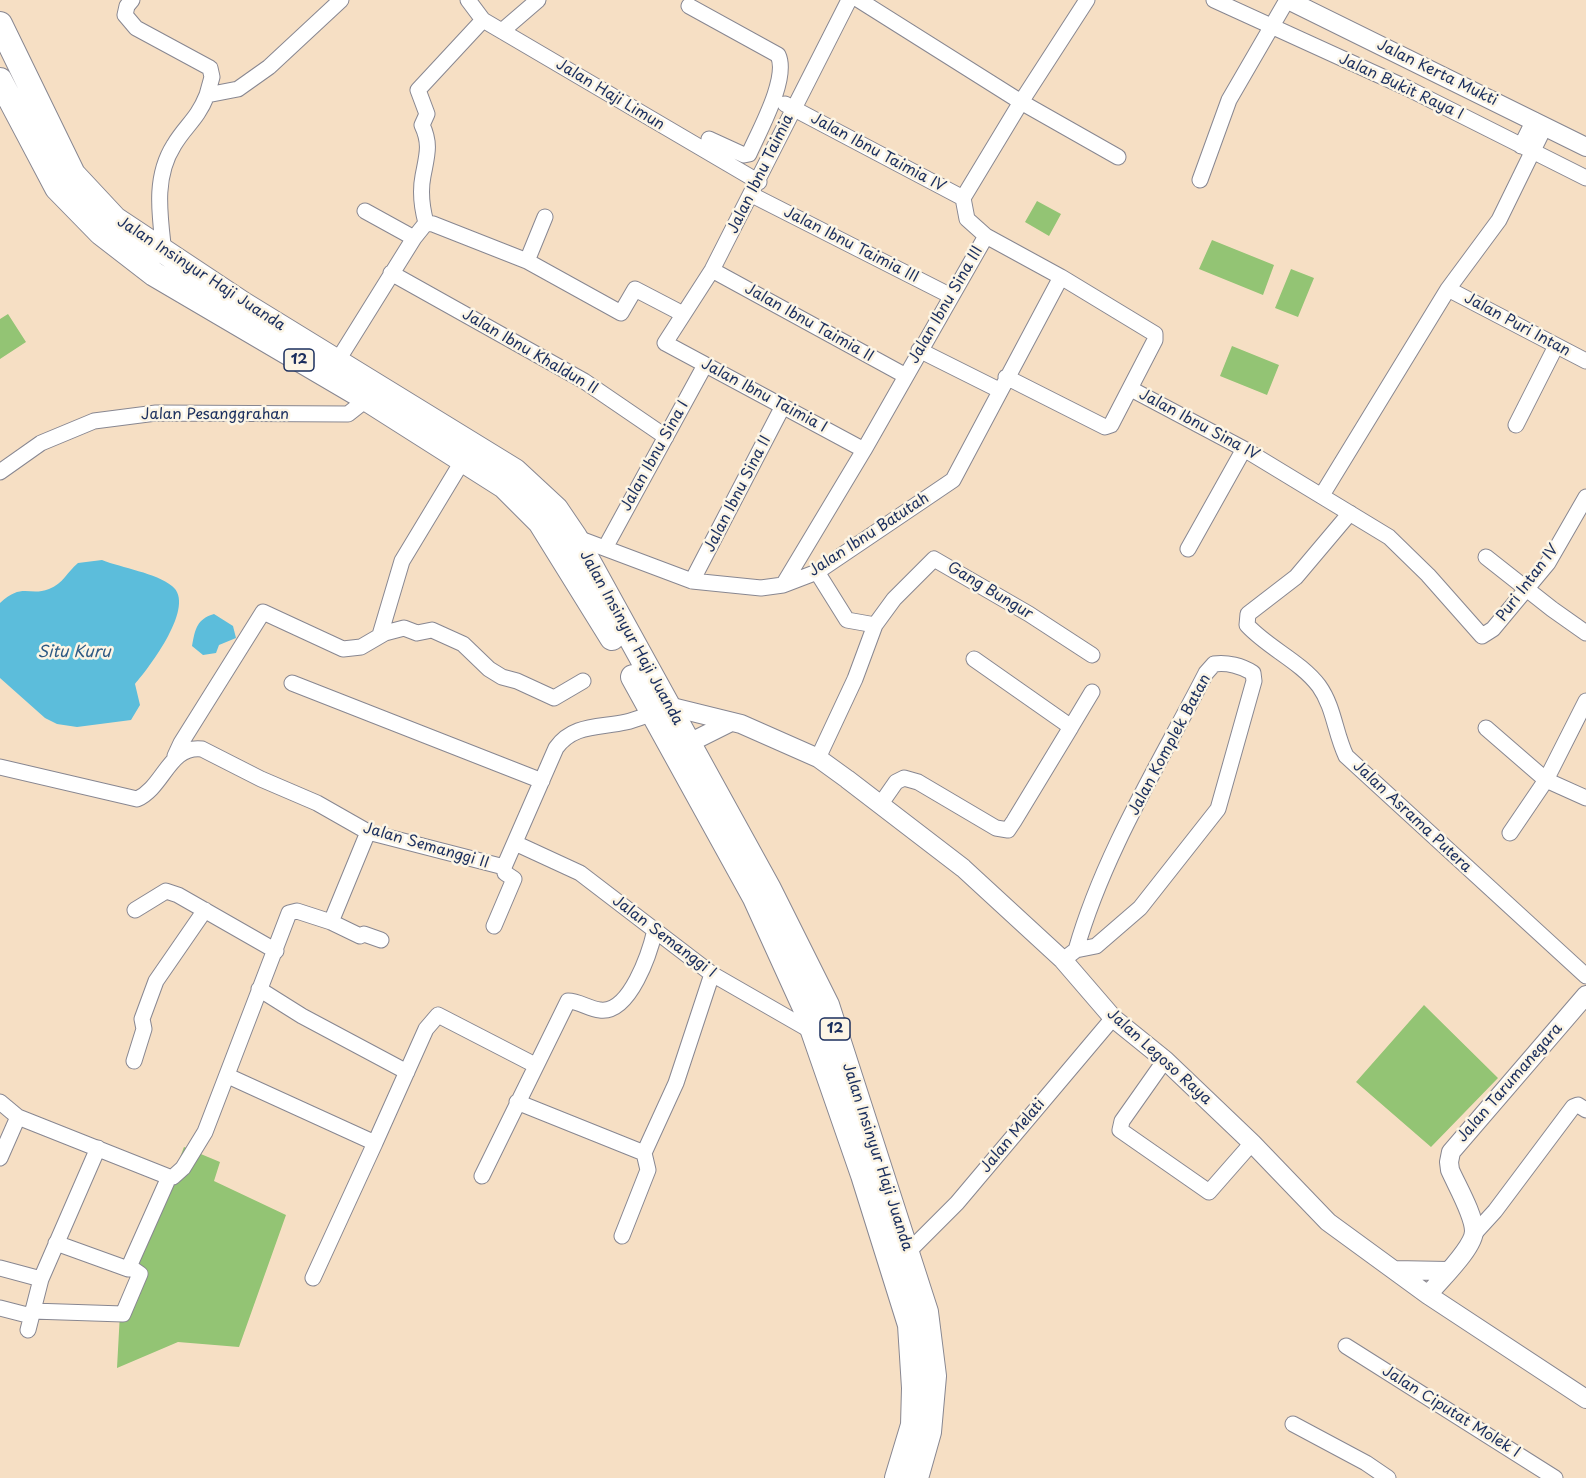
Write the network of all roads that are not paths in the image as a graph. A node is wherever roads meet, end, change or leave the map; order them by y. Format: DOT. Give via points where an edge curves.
graph roads {
  1 [pos="132,0"];
  2 [pos="341,0"];
  3 [pos="468,0"];
  4 [pos="538,0"];
  5 [pos="849,0"];
  6 [pos="859,0"];
  7 [pos="1087,0"];
  8 [pos="1215,0"];
  9 [pos="1285,3"];
  10 [pos="689,6"];
  11 [pos="483,20"];
  12 [pos="0,24"];
  13 [pos="1272,25"];
  14 [pos="502,31"];
  15 [pos="0,80"];
  16 [pos="207,95"];
  17 [pos="774,98"];
  18 [pos="1021,102"];
  19 [pos="25,106"];
  20 [pos="793,108"];
  21 [pos="1539,123"];
  22 [pos="709,139"];
  23 [pos="1586,147"];
  24 [pos="1527,149"];
  25 [pos="1118,157"];
  26 [pos="1586,178"];
  27 [pos="1200,180"];
  28 [pos="755,188"];
  29 [pos="963,198"];
  30 [pos="365,211"];
  31 [pos="545,217"];
  32 [pos="426,223"];
  33 [pos="986,236"];
  34 [pos="414,238"];
  35 [pos="164,253"];
  36 [pos="527,261"];
  37 [pos="712,270"];
  38 [pos="391,273"];
  39 [pos="1061,277"];
  40 [pos="1448,289"];
  41 [pos="951,296"];
  42 [pos="683,314"];
  43 [pos="665,343"];
  44 [pos="1556,346"];
  45 [pos="919,350"];
  46 [pos="338,360"];
  47 [pos="1586,361"];
  48 [pos="705,365"];
  49 [pos="906,376"];
  50 [pos="1002,383"];
  51 [pos="1131,389"];
  52 [pos="367,399"];
  53 [pos="783,406"];
  54 [pos="1516,425"];
  55 [pos="666,437"];
  56 [pos="1244,448"];
  57 [pos="864,450"];
  58 [pos="463,460"];
  59 [pos="0,472"];
  60 [pos="1322,495"];
  61 [pos="1586,497"];
  62 [pos="1350,513"];
  63 [pos="575,537"];
  64 [pos="605,548"];
  65 [pos="1188,549"];
  66 [pos="1486,557"];
  67 [pos="817,572"];
  68 [pos="692,581"];
  69 [pos="783,585"];
  70 [pos="1527,588"];
  71 [pos="875,625"];
  72 [pos="1586,633"];
  73 [pos="380,635"];
  74 [pos="1485,636"];
  75 [pos="1092,655"];
  76 [pos="974,659"];
  77 [pos="583,681"];
  78 [pos="292,683"];
  79 [pos="1092,692"];
  80 [pos="1586,701"];
  81 [pos="661,709"];
  82 [pos="731,722"];
  83 [pos="1071,727"];
  84 [pos="1486,728"];
  85 [pos="689,743"];
  86 [pos="175,756"];
  87 [pos="818,758"];
  88 [pos="0,767"];
  89 [pos="1546,780"];
  90 [pos="542,781"];
  91 [pos="1586,798"];
  92 [pos="880,805"];
  93 [pos="368,832"];
  94 [pos="1510,833"];
  95 [pos="515,843"];
  96 [pos="504,867"];
  97 [pos="135,910"];
  98 [pos="205,910"];
  99 [pos="331,922"];
  100 [pos="494,926"];
  101 [pos="655,930"];
  102 [pos="381,940"];
  103 [pos="276,951"];
  104 [pos="1069,955"];
  105 [pos="712,974"];
  106 [pos="1586,976"];
  107 [pos="259,989"];
  108 [pos="1586,995"];
  109 [pos="1113,1018"];
  110 [pos="813,1032"];
  111 [pos="1165,1060"];
  112 [pos="134,1062"];
  113 [pos="535,1065"];
  114 [pos="407,1072"];
  115 [pos="228,1076"];
  116 [pos="0,1102"];
  117 [pos="517,1102"];
  118 [pos="1586,1110"];
  119 [pos="18,1117"];
  120 [pos="375,1143"];
  121 [pos="1252,1143"];
  122 [pos="98,1148"];
  123 [pos="644,1154"];
  124 [pos="0,1158"];
  125 [pos="482,1176"];
  126 [pos="169,1177"];
  127 [pos="1473,1229"];
  128 [pos="622,1236"];
  129 [pos="56,1243"];
  130 [pos="909,1251"];
  131 [pos="130,1267"];
  132 [pos="0,1268"];
  133 [pos="1394,1270"];
  134 [pos="1448,1271"];
  135 [pos="313,1278"];
  136 [pos="41,1279"];
  137 [pos="1428,1295"];
  138 [pos="0,1308"];
  139 [pos="30,1319"];
  140 [pos="1346,1346"];
  141 [pos="1586,1398"];
  142 [pos="1293,1424"];
  143 [pos="1383,1476"];
  144 [pos="897,1478"];
  145 [pos="916,1478"];
  146 [pos="1555,1478"];
  1 -- 16 [label="street" via="125,15 136,28 210,68"];
  2 -- 16 [label="street" via="269,67 238,89"];
  3 -- 11 [label="street, Jalan Haji Limun"];
  4 -- 14 [label="street"];
  5 -- 20 [label="street, Jalan Ibnu Taimia"];
  6 -- 18 [label="street"];
  7 -- 18 [label="street"];
  8 -- 13 [label="street, Jalan Bukit Raya I"];
  9 -- 13 [label="street"];
  9 -- 21 [label="street, Jalan Kerta Mukti"];
  10 -- 17 [label="street" via="778,55 781,64"];
  11 -- 14 [label="street, Jalan Haji Limun"];
  11 -- 32 [label="street" via="418,90 427,114 422,125 429,152 423,177"];
  12 -- 19 [label="highway, Jalan Insinyur Haji Juanda / 12"];
  13 -- 24 [label="street, Jalan Bukit Raya I"];
  13 -- 27 [label="street" via="1229,100"];
  14 -- 28 [label="street, Jalan Haji Limun"];
  15 -- 19 [label="highway, Jalan Insinyur Haji Juanda / 12"];
  16 -- 35 [label="street" via="194,123 178,139 164,164 158,202"];
  17 -- 20 [label="street, Jalan Ibnu Taimia IV"];
  17 -- 22 [label="street" via="747,155"];
  18 -- 25 [label="street"];
  18 -- 29 [label="street"];
  19 -- 35 [label="highway, Jalan Insinyur Haji Juanda / 12" via="73,174 115,219"];
  19 -- 52 [label="highway, Jalan Insinyur Haji Juanda / 12" via="57,188 101,233 154,274"];
  20 -- 28 [label="street, Jalan Ibnu Taimia"];
  20 -- 29 [label="street, Jalan Ibnu Taimia IV"];
  21 -- 23 [label="street, Jalan Kerta Mukti"];
  21 -- 24 [label="street"];
  24 -- 26 [label="street, Jalan Bukit Raya I"];
  24 -- 40 [label="street" via="1499,220"];
  28 -- 37 [label="street, Jalan Ibnu Taimia"];
  28 -- 41 [label="street, Jalan Ibnu Taimia III"];
  29 -- 33 [label="street, Jalan Ibnu Sina III" via="967,219"];
  30 -- 34 [label="street"];
  31 -- 36 [label="street"];
  32 -- 34 [label="street"];
  32 -- 36 [label="street"];
  33 -- 39 [label="street, Jalan Ibnu Sina IV"];
  33 -- 41 [label="street, Jalan Ibnu Sina III"];
  34 -- 38 [label="street"];
  35 -- 46 [label="highway, Jalan Insinyur Haji Juanda / 12"];
  36 -- 42 [label="street" via="621,313 635,289"];
  37 -- 42 [label="street, Jalan Ibnu Taimia"];
  37 -- 49 [label="street, Jalan Ibnu Taimia II"];
  38 -- 46 [label="street"];
  38 -- 55 [label="street, Jalan Ibnu Khaldun II" via="584,381"];
  39 -- 50 [label="street"];
  39 -- 51 [label="street, Jalan Ibnu Sina IV" via="1155,334"];
  40 -- 44 [label="street, Jalan Puri Intan"];
  40 -- 60 [label="street"];
  41 -- 45 [label="street, Jalan Ibnu Sina III"];
  42 -- 43 [label="street, Jalan Ibnu Taimia"];
  43 -- 48 [label="street, Jalan Ibnu Taimia I"];
  44 -- 47 [label="street, Jalan Puri Intan"];
  44 -- 54 [label="street"];
  45 -- 49 [label="street, Jalan Ibnu Sina III"];
  45 -- 50 [label="street"];
  46 -- 63 [label="highway, Jalan Insinyur Haji Juanda / 12" via="515,471 556,509"];
  48 -- 53 [label="street, Jalan Ibnu Taimia I"];
  48 -- 55 [label="street, Jalan Ibnu Sina I"];
  49 -- 57 [label="street, Jalan Ibnu Sina III"];
  50 -- 51 [label="street" via="1106,427 1112,425"];
  50 -- 67 [label="street, Jalan Ibnu Batutah" via="953,480"];
  51 -- 56 [label="street, Jalan Ibnu Sina IV"];
  52 -- 58 [label="highway, Jalan Insinyur Haji Juanda / 12"];
  52 -- 59 [label="street, Jalan Pesanggrahan" via="348,414 156,413 94,421 41,444"];
  53 -- 57 [label="street, Jalan Ibnu Taimia I"];
  53 -- 68 [label="street, Jalan Ibnu Sina II"];
  55 -- 64 [label="street, Jalan Ibnu Sina I"];
  56 -- 60 [label="street, Jalan Ibnu Sina IV"];
  56 -- 65 [label="street"];
  57 -- 69 [label="street, Jalan Ibnu Sina III"];
  58 -- 73 [label="street" via="402,561"];
  58 -- 81 [label="highway, Jalan Insinyur Haji Juanda / 12" via="504,486 540,522"];
  60 -- 62 [label="street, Jalan Ibnu Sina IV"];
  61 -- 70 [label="street, Puri Intan IV" via="1548,563"];
  62 -- 74 [label="street, Jalan Ibnu Sina IV" via="1389,537"];
  62 -- 106 [label="street, Jalan Asrama Putera" via="1296,577 1248,615 1247,625 1319,686 1331,708 1346,756"];
  63 -- 64 [label="street, Jalan Ibnu Batutah"];
  63 -- 81 [label="highway, Jalan Insinyur Haji Juanda / 12"];
  64 -- 68 [label="street, Jalan Ibnu Batutah"];
  66 -- 70 [label="street"];
  67 -- 69 [label="street, Jalan Ibnu Batutah"];
  67 -- 71 [label="street" via="847,620"];
  68 -- 69 [label="street, Jalan Ibnu Batutah" via="761,588"];
  70 -- 72 [label="street"];
  70 -- 74 [label="street, Puri Intan IV"];
  71 -- 75 [label="street, Gang Bungur" via="894,599 935,558"];
  71 -- 87 [label="street, Gang Bungur"];
  73 -- 77 [label="street" via="404,628 417,633 432,630 463,644 502,677 554,698"];
  73 -- 86 [label="street" via="361,647 343,649 263,612"];
  76 -- 83 [label="street"];
  78 -- 90 [label="street"];
  79 -- 83 [label="street"];
  80 -- 89 [label="street"];
  81 -- 82 [label="street, Jalan Legoso Raya"];
  81 -- 85 [label="highway, Jalan Insinyur Haji Juanda / 12"];
  81 -- 90 [label="street, Jalan Semanggi II" via="627,722 576,730 564,736"];
  81 -- 110 [label="highway, Jalan Insinyur Haji Juanda / 12" via="755,898 806,1008"];
  82 -- 85 [label="street"];
  82 -- 87 [label="street, Jalan Legoso Raya"];
  83 -- 92 [label="street" via="1008,830 987,824 918,782 904,778 896,782"];
  84 -- 89 [label="street"];
  85 -- 130 [label="highway, Jalan Insinyur Haji Juanda / 12" via="827,1005"];
  86 -- 88 [label="street" via="155,787 137,799"];
  86 -- 93 [label="street, Jalan Semanggi II" via="192,748 202,749 317,803"];
  87 -- 92 [label="street, Jalan Legoso Raya"];
  89 -- 91 [label="street"];
  89 -- 94 [label="street"];
  90 -- 95 [label="street, Jalan Semanggi II"];
  92 -- 104 [label="street, Jalan Legoso Raya"];
  93 -- 96 [label="street, Jalan Semanggi II"];
  93 -- 99 [label="street"];
  95 -- 96 [label="street, Jalan Semanggi II"];
  95 -- 101 [label="street, Jalan Semanggi I" via="580,873"];
  96 -- 100 [label="street" via="505,873 514,879"];
  97 -- 98 [label="street" via="166,891"];
  98 -- 103 [label="street"];
  98 -- 112 [label="street" via="156,981 142,1019 144,1029"];
  99 -- 102 [label="street" via="360,936"];
  99 -- 103 [label="street" via="292,911"];
  101 -- 105 [label="street, Jalan Semanggi I"];
  101 -- 113 [label="street" via="650,955 634,987 602,1011 568,1001"];
  103 -- 107 [label="street"];
  104 -- 104 [label="street, Jalan Komplek Batan" via="1096,946 1140,908 1218,809 1254,681 1248,670 1223,663 1214,664 1206,673 1111,859"];
  104 -- 109 [label="street, Jalan Legoso Raya"];
  105 -- 110 [label="street, Jalan Semanggi I"];
  105 -- 123 [label="street" via="676,1083"];
  107 -- 114 [label="street"];
  107 -- 115 [label="street"];
  108 -- 127 [label="street, Jalan Tarumanegara" via="1451,1152 1450,1170"];
  109 -- 111 [label="street, Jalan Legoso Raya"];
  109 -- 130 [label="street, Jalan Melati" via="957,1203"];
  110 -- 144 [label="highway, Jalan Insinyur Haji Juanda / 12" via="910,1325 912,1425"];
  111 -- 121 [label="street, Jalan Legoso Raya"];
  111 -- 121 [label="street" via="1122,1121 1120,1130 1209,1192"];
  113 -- 114 [label="street" via="438,1015 426,1029"];
  113 -- 117 [label="street"];
  114 -- 120 [label="street"];
  115 -- 120 [label="street"];
  115 -- 126 [label="street" via="205,1132 183,1168"];
  116 -- 119 [label="street"];
  117 -- 123 [label="street"];
  117 -- 125 [label="street"];
  118 -- 127 [label="street" via="1578,1105 1573,1107 1495,1211"];
  119 -- 122 [label="street"];
  119 -- 124 [label="street"];
  120 -- 135 [label="street"];
  121 -- 133 [label="street, Jalan Legoso Raya" via="1328,1222"];
  122 -- 126 [label="street"];
  122 -- 129 [label="street"];
  123 -- 128 [label="street" via="648,1170"];
  126 -- 131 [label="street"];
  127 -- 134 [label="street" via="1469,1245"];
  129 -- 131 [label="street" via="123,1269"];
  129 -- 136 [label="street"];
  130 -- 145 [label="highway, Jalan Insinyur Haji Juanda / 12" via="926,1312 934,1376 929,1432"];
  131 -- 139 [label="street" via="140,1274 122,1314"];
  132 -- 136 [label="street"];
  133 -- 134 [label="street"];
  133 -- 137 [label="street, Jalan Legoso Raya"];
  134 -- 137 [label="street"];
  136 -- 139 [label="street"];
  137 -- 141 [label="street, Jalan Legoso Raya"];
  138 -- 139 [label="street"];
  140 -- 146 [label="street, Jalan Ciputat Molek I"];
  142 -- 143 [label="street"];
}
